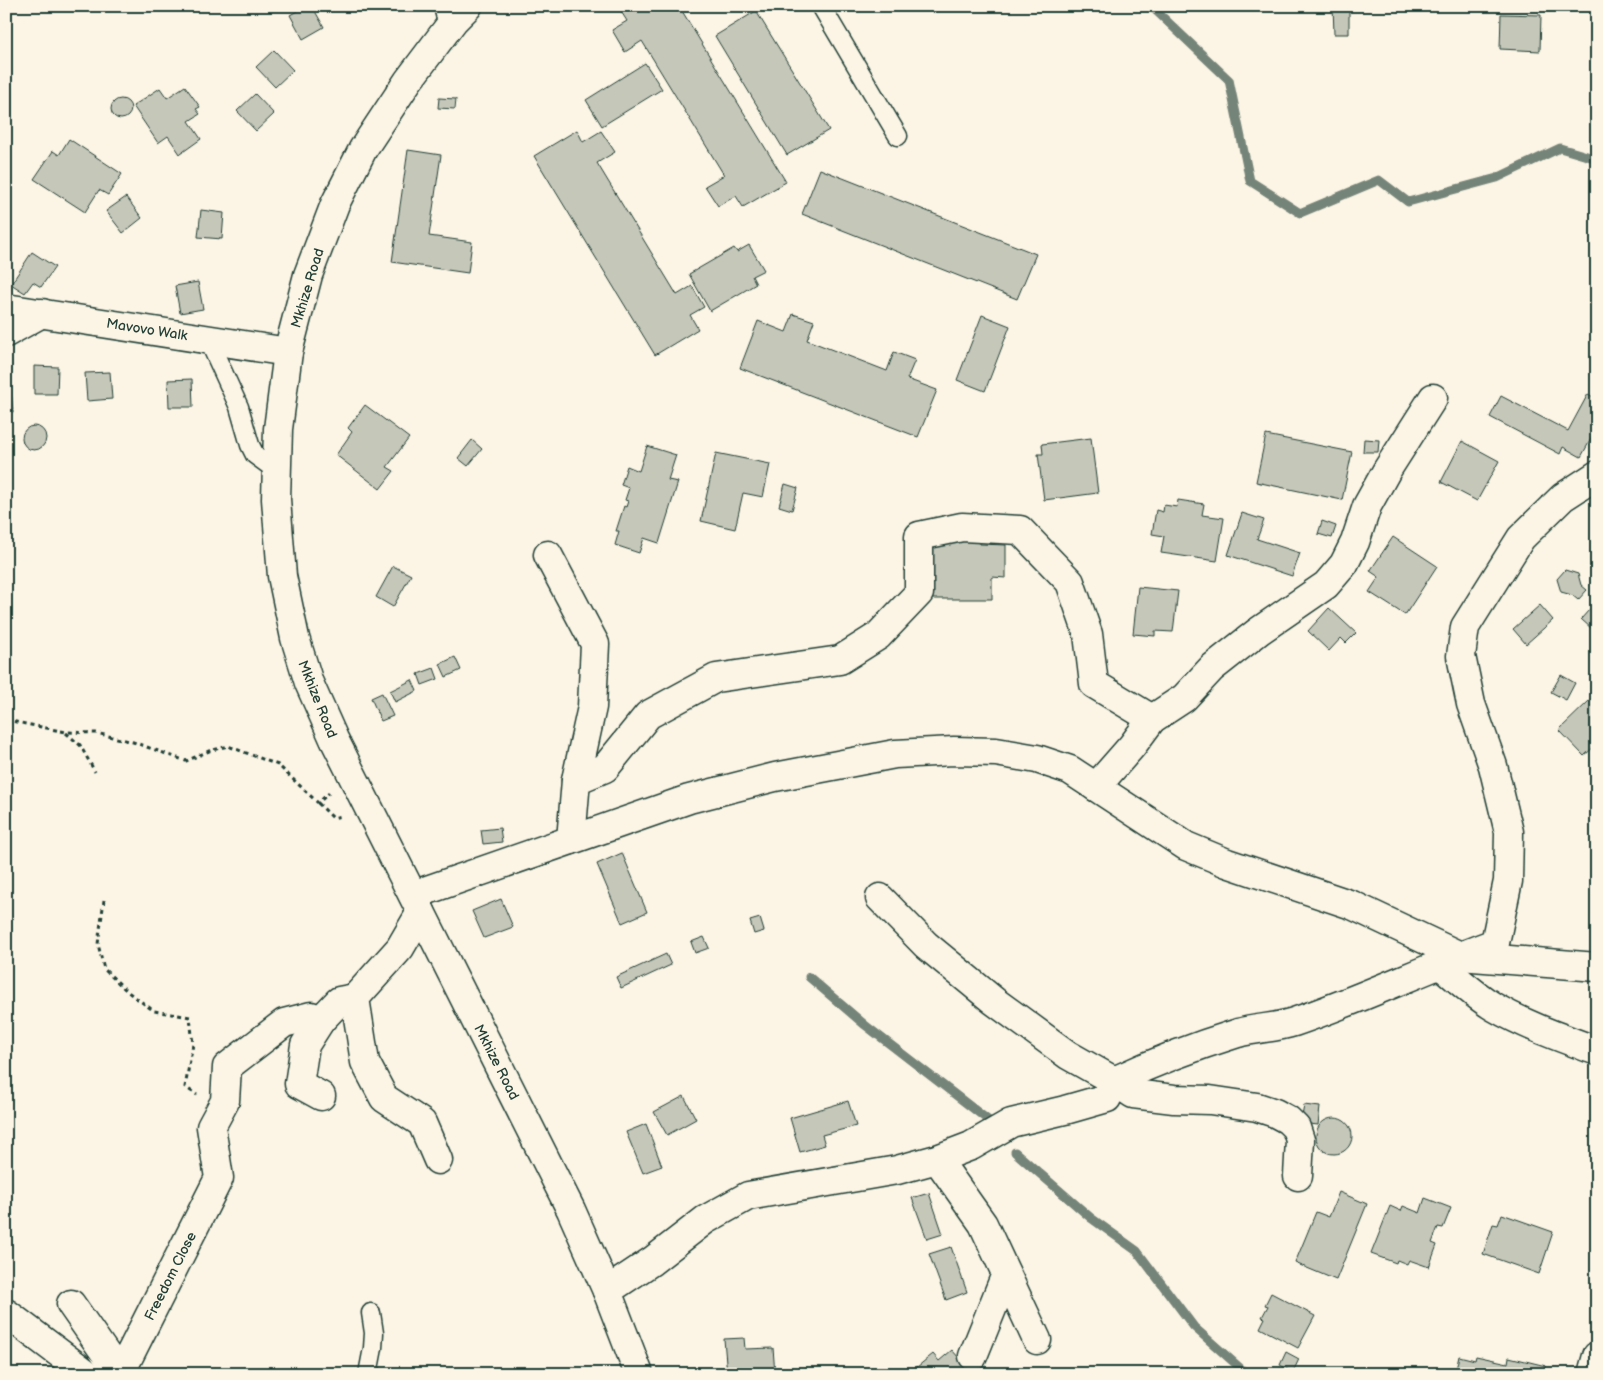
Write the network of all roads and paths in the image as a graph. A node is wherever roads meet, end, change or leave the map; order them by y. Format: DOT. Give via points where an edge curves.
graph roads {
  1 [pos="468,6"];
  2 [pos="821,6"];
  3 [pos="446,17"];
  4 [pos="898,136"];
  5 [pos="6,308"];
  6 [pos="42,313"];
  7 [pos="6,332"];
  8 [pos="208,339"];
  9 [pos="288,352"];
  10 [pos="1433,398"];
  11 [pos="277,470"];
  12 [pos="1597,475"];
  13 [pos="548,555"];
  14 [pos="1152,719"];
  15 [pos="6,720"];
  16 [pos="66,732"];
  17 [pos="95,772"];
  18 [pos="351,774"];
  19 [pos="576,780"];
  20 [pos="1096,787"];
  21 [pos="571,840"];
  22 [pos="880,898"];
  23 [pos="104,900"];
  24 [pos="417,904"];
  25 [pos="1450,960"];
  26 [pos="1597,967"];
  27 [pos="355,998"];
  28 [pos="321,1020"];
  29 [pos="1597,1051"];
  30 [pos="1114,1081"];
  31 [pos="321,1096"];
  32 [pos="220,1112"];
  33 [pos="936,1159"];
  34 [pos="438,1160"];
  35 [pos="1298,1176"];
  36 [pos="1006,1274"];
  37 [pos="608,1291"];
  38 [pos="72,1304"];
  39 [pos="6,1313"];
  40 [pos="371,1313"];
  41 [pos="1037,1340"];
  42 [pos="973,1356"];
  43 [pos="1597,1356"];
  44 [pos="88,1374"];
  45 [pos="112,1374"];
  46 [pos="120,1374"];
  47 [pos="368,1374"];
  48 [pos="639,1374"];
  49 [pos="1592,1374"];
  1 -- 3 [label="street, Mkhize Road"];
  2 -- 4 [label="lane"];
  3 -- 9 [label="street, Mkhize Road" via="364,150 335,204 308,275"];
  5 -- 6 [label="street, Mavovo Walk"];
  6 -- 7 [label="street"];
  6 -- 8 [label="street, Mavovo Walk"];
  8 -- 9 [label="street, Mavovo Walk"];
  8 -- 11 [label="lane" via="239,407 255,455"];
  9 -- 11 [label="street, Mkhize Road" via="278,429"];
  10 -- 14 [label="street" via="1367,506 1344,564 1326,585 1258,631 1212,668 1184,698"];
  11 -- 18 [label="street, Mkhize Road" via="282,576 295,638 309,684"];
  12 -- 25 [label="street" via="1563,497 1521,538 1465,626 1461,656 1469,694 1493,766 1509,832 1508,881 1496,943"];
  13 -- 19 [label="street" via="595,644 592,707"];
  14 -- 19 [label="street" via="1094,684 1088,634 1070,582 1020,530 962,527 919,536 919,592 878,636 840,660 716,678 648,715 605,768"];
  14 -- 20 [label="street"];
  15 -- 16 [label="path"];
  16 -- 17 [label="path" via="80,745"];
  16 -- 18 [label="path" via="96,733 133,742 186,762 228,746 278,765 318,803"];
  18 -- 24 [label="street, Mkhize Road"];
  19 -- 21 [label="street"];
  20 -- 21 [label="street" via="1070,770 1037,759 996,752 895,754 775,777 689,799"];
  20 -- 25 [label="street" via="1186,846 1227,863 1352,904"];
  21 -- 24 [label="street"];
  22 -- 30 [label="street" via="926,945 994,1001 1068,1055"];
  23 -- 32 [label="path" via="98,944 104,969 154,1011 190,1017 193,1044 185,1087"];
  24 -- 27 [label="street" via="400,948"];
  24 -- 37 [label="street, Mkhize Road" via="571,1210"];
  25 -- 26 [label="street"];
  25 -- 29 [label="street" via="1473,993 1494,1007 1534,1027"];
  25 -- 30 [label="street" via="1292,1023 1240,1033 1143,1067"];
  27 -- 28 [label="street" via="339,1001"];
  27 -- 34 [label="street" via="365,1062 384,1098 422,1123"];
  28 -- 31 [label="street" via="305,1045 299,1084"];
  28 -- 32 [label="street" via="311,1016 284,1023 227,1067 225,1101"];
  30 -- 33 [label="street" via="1107,1098 1011,1123 971,1146"];
  30 -- 35 [label="street" via="1133,1094 1210,1100 1275,1113 1296,1128 1300,1147"];
  32 -- 46 [label="street, Freedom Close" via="211,1127 219,1178"];
  33 -- 36 [label="street" via="983,1224"];
  33 -- 37 [label="street" via="897,1170 748,1196 705,1220"];
  36 -- 41 [label="street"];
  36 -- 42 [label="street"];
  37 -- 48 [label="street, Mkhize Road"];
  38 -- 45 [label="street" via="112,1363"];
  39 -- 44 [label="street"];
  40 -- 47 [label="lane" via="374,1348"];
  43 -- 49 [label="street"];
}
